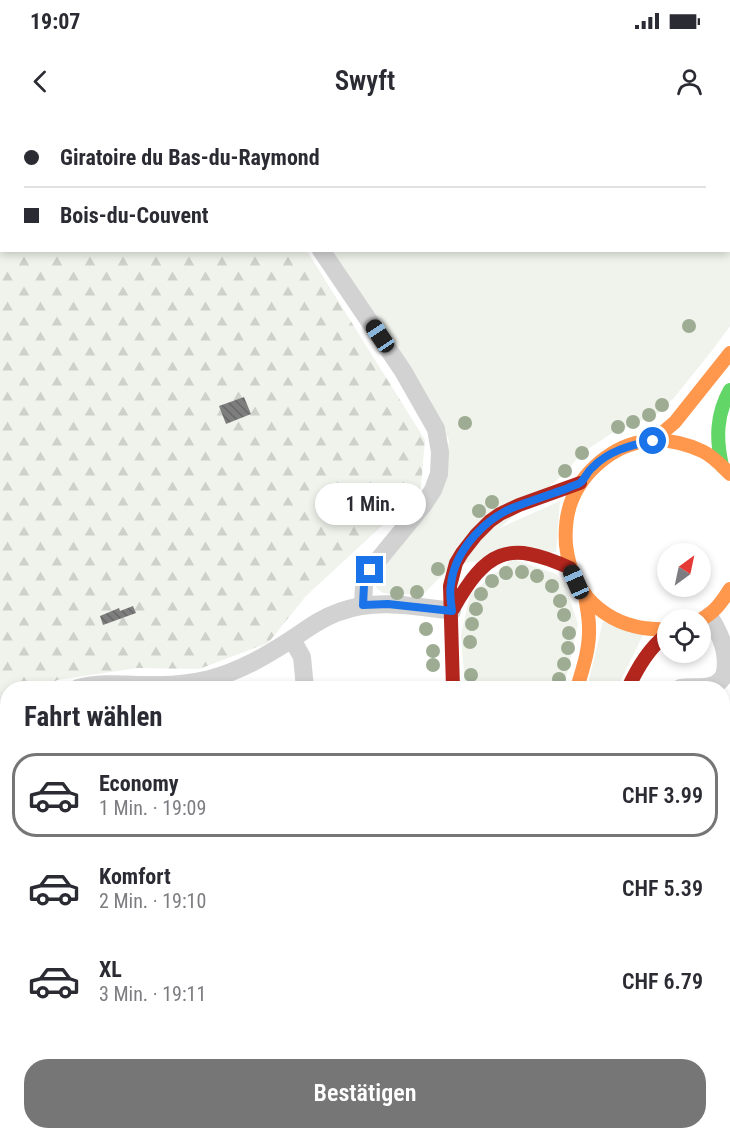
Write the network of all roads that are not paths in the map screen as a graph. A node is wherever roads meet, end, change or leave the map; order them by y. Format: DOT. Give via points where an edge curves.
graph roads {
  1 [pos="322,252"];
  2 [pos="730,353"];
  3 [pos="730,390"];
  4 [pos="653,441"];
  5 [pos="726,470"];
  6 [pos="580,483"];
  7 [pos="570,568"];
  8 [pos="730,589"];
  9 [pos="585,594"];
  10 [pos="363,605"];
  11 [pos="452,611"];
  12 [pos="711,614"];
  13 [pos="711,626"];
  14 [pos="657,630"];
  15 [pos="292,639"];
  16 [pos="657,641"];
  17 [pos="201,681"];
  18 [pos="304,681"];
  19 [pos="453,681"];
  20 [pos="579,681"];
  21 [pos="631,681"];
  22 [pos="720,681"];
  1 -- 10 [label="street" via="403,371 436,429 440,452 439,474 433,490 370,570"];
  2 -- 4 [label="main road" via="675,422"];
  3 -- 5 [label="main road" via="717,424 717,445"];
  4 -- 5 [label="main road" via="671,441 694,448"];
  4 -- 6 [label="main road" via="612,453"];
  6 -- 7 [label="main road" via="570,503 564,531"];
  6 -- 11 [label="main road" via="509,509 490,521 462,553 452,576"];
  7 -- 9 [label="main road"];
  7 -- 11 [label="main road" via="530,553 498,557 476,572"];
  8 -- 12 [label="main road"];
  9 -- 14 [label="main road" via="601,611 621,622"];
  9 -- 20 [label="main road" via="589,644"];
  10 -- 11 [label="street"];
  10 -- 15 [label="street" via="331,615"];
  11 -- 19 [label="main road"];
  13 -- 22 [label="street" via="729,655 728,671"];
  15 -- 17 [label="street" via="249,665"];
  15 -- 18 [label="street" via="302,657"];
  16 -- 21 [label="main road"];
}
